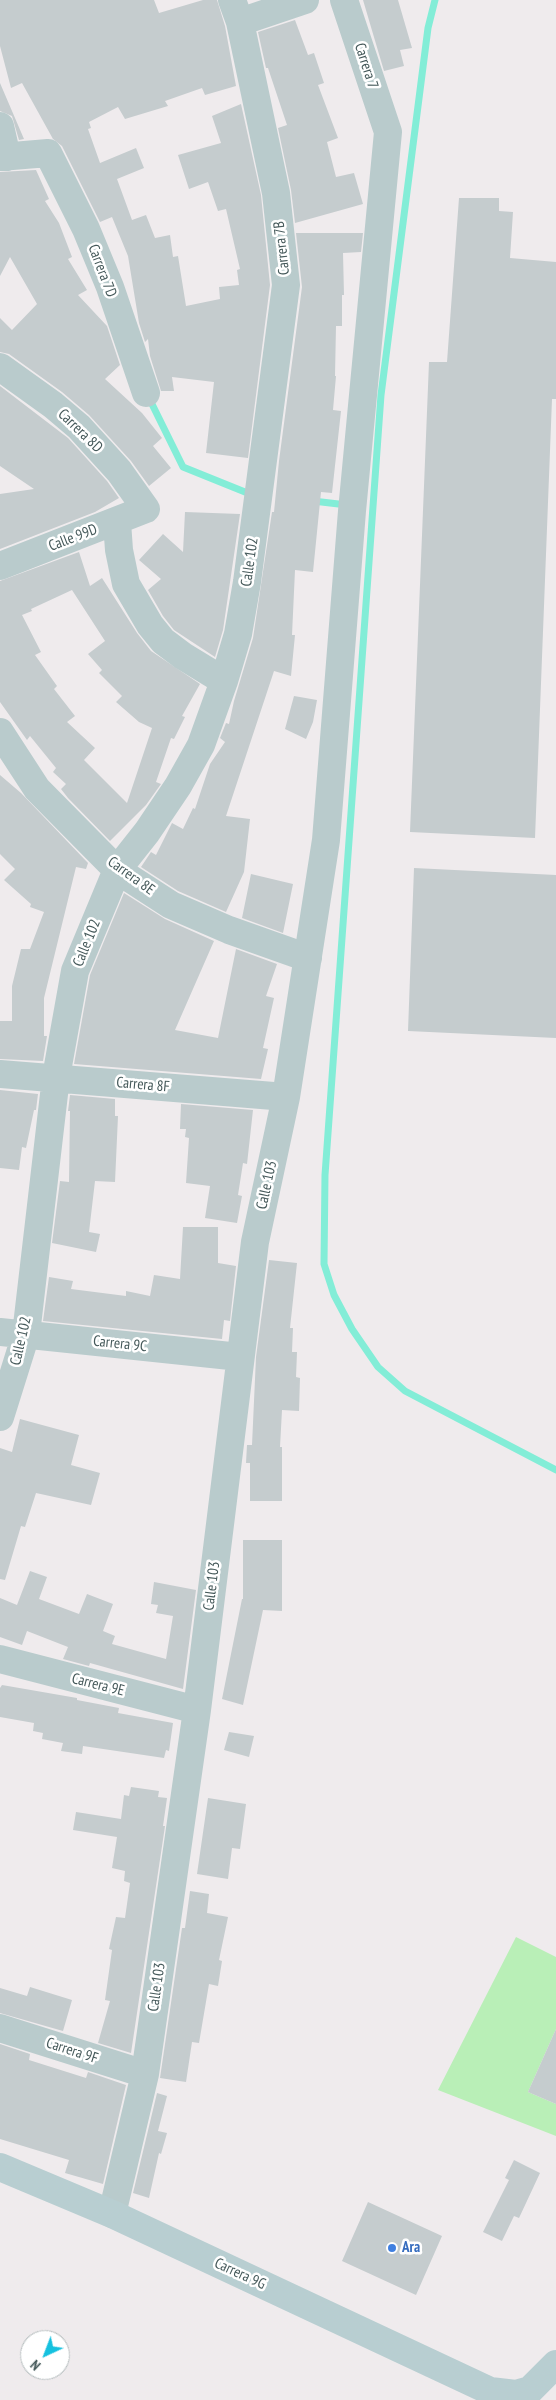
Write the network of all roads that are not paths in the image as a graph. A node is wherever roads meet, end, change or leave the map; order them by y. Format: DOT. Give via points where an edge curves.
graph roads {
  1 [pos="305,0"];
  2 [pos="344,0"];
  3 [pos="236,11"];
  4 [pos="0,126"];
  5 [pos="388,132"];
  6 [pos="4,157"];
  7 [pos="0,367"];
  8 [pos="146,393"];
  9 [pos="259,493"];
  10 [pos="146,509"];
  11 [pos="117,522"];
  12 [pos="0,566"];
  13 [pos="224,681"];
  14 [pos="0,732"];
  15 [pos="117,870"];
  16 [pos="308,958"];
  17 [pos="0,1074"];
  18 [pos="56,1077"];
  19 [pos="286,1097"];
  20 [pos="13,1333"];
  21 [pos="240,1357"];
  22 [pos="0,1417"];
  23 [pos="0,1659"];
  24 [pos="196,1710"];
  25 [pos="0,2028"];
  26 [pos="145,2074"];
  27 [pos="0,2167"];
  28 [pos="112,2214"];
  29 [pos="556,2364"];
  30 [pos="485,2393"];
  1 -- 3 [label="street"];
  2 -- 5 [label="street, Carrera 7"];
  3 -- 9 [label="street, Carrera 7B" via="276,193 286,285"];
  4 -- 6 [label="street"];
  5 -- 16 [label="street, Calle 103" via="352,506 326,840"];
  6 -- 8 [label="street, Carrera 7D" via="48,153 93,245"];
  7 -- 10 [label="street, Carrera 8D" via="54,405 78,427 120,471"];
  9 -- 13 [label="street, Calle 102" via="238,634"];
  10 -- 11 [label="street, Calle 99D"];
  11 -- 12 [label="street, Calle 99D"];
  11 -- 13 [label="street" via="126,584 150,625 170,646"];
  13 -- 15 [label="street, Calle 102" via="201,745 178,786 148,832"];
  14 -- 15 [label="street, Carrera 8E" via="37,789"];
  15 -- 16 [label="street, Carrera 8E" via="171,905 228,930"];
  15 -- 18 [label="street, Calle 102" via="75,971"];
  16 -- 19 [label="street, Calle 103"];
  17 -- 18 [label="street, Carrera 8F"];
  18 -- 19 [label="street, Carrera 8F"];
  18 -- 20 [label="street, Calle 102"];
  19 -- 21 [label="street, Calle 103" via="255,1242"];
  20 -- 21 [label="street, Carrera 9C"];
  20 -- 22 [label="street, Calle 102"];
  21 -- 24 [label="street, Calle 103"];
  23 -- 24 [label="street, Carrera 9E"];
  24 -- 26 [label="street, Calle 103"];
  25 -- 26 [label="street, Carrera 9F"];
  26 -- 28 [label="street, Calle 103"];
  27 -- 28 [label="street, Carrera 9G"];
  28 -- 30 [label="street, Carrera 9G"];
  29 -- 30 [label="street, Carrera 9G" via="523,2393"];
}
